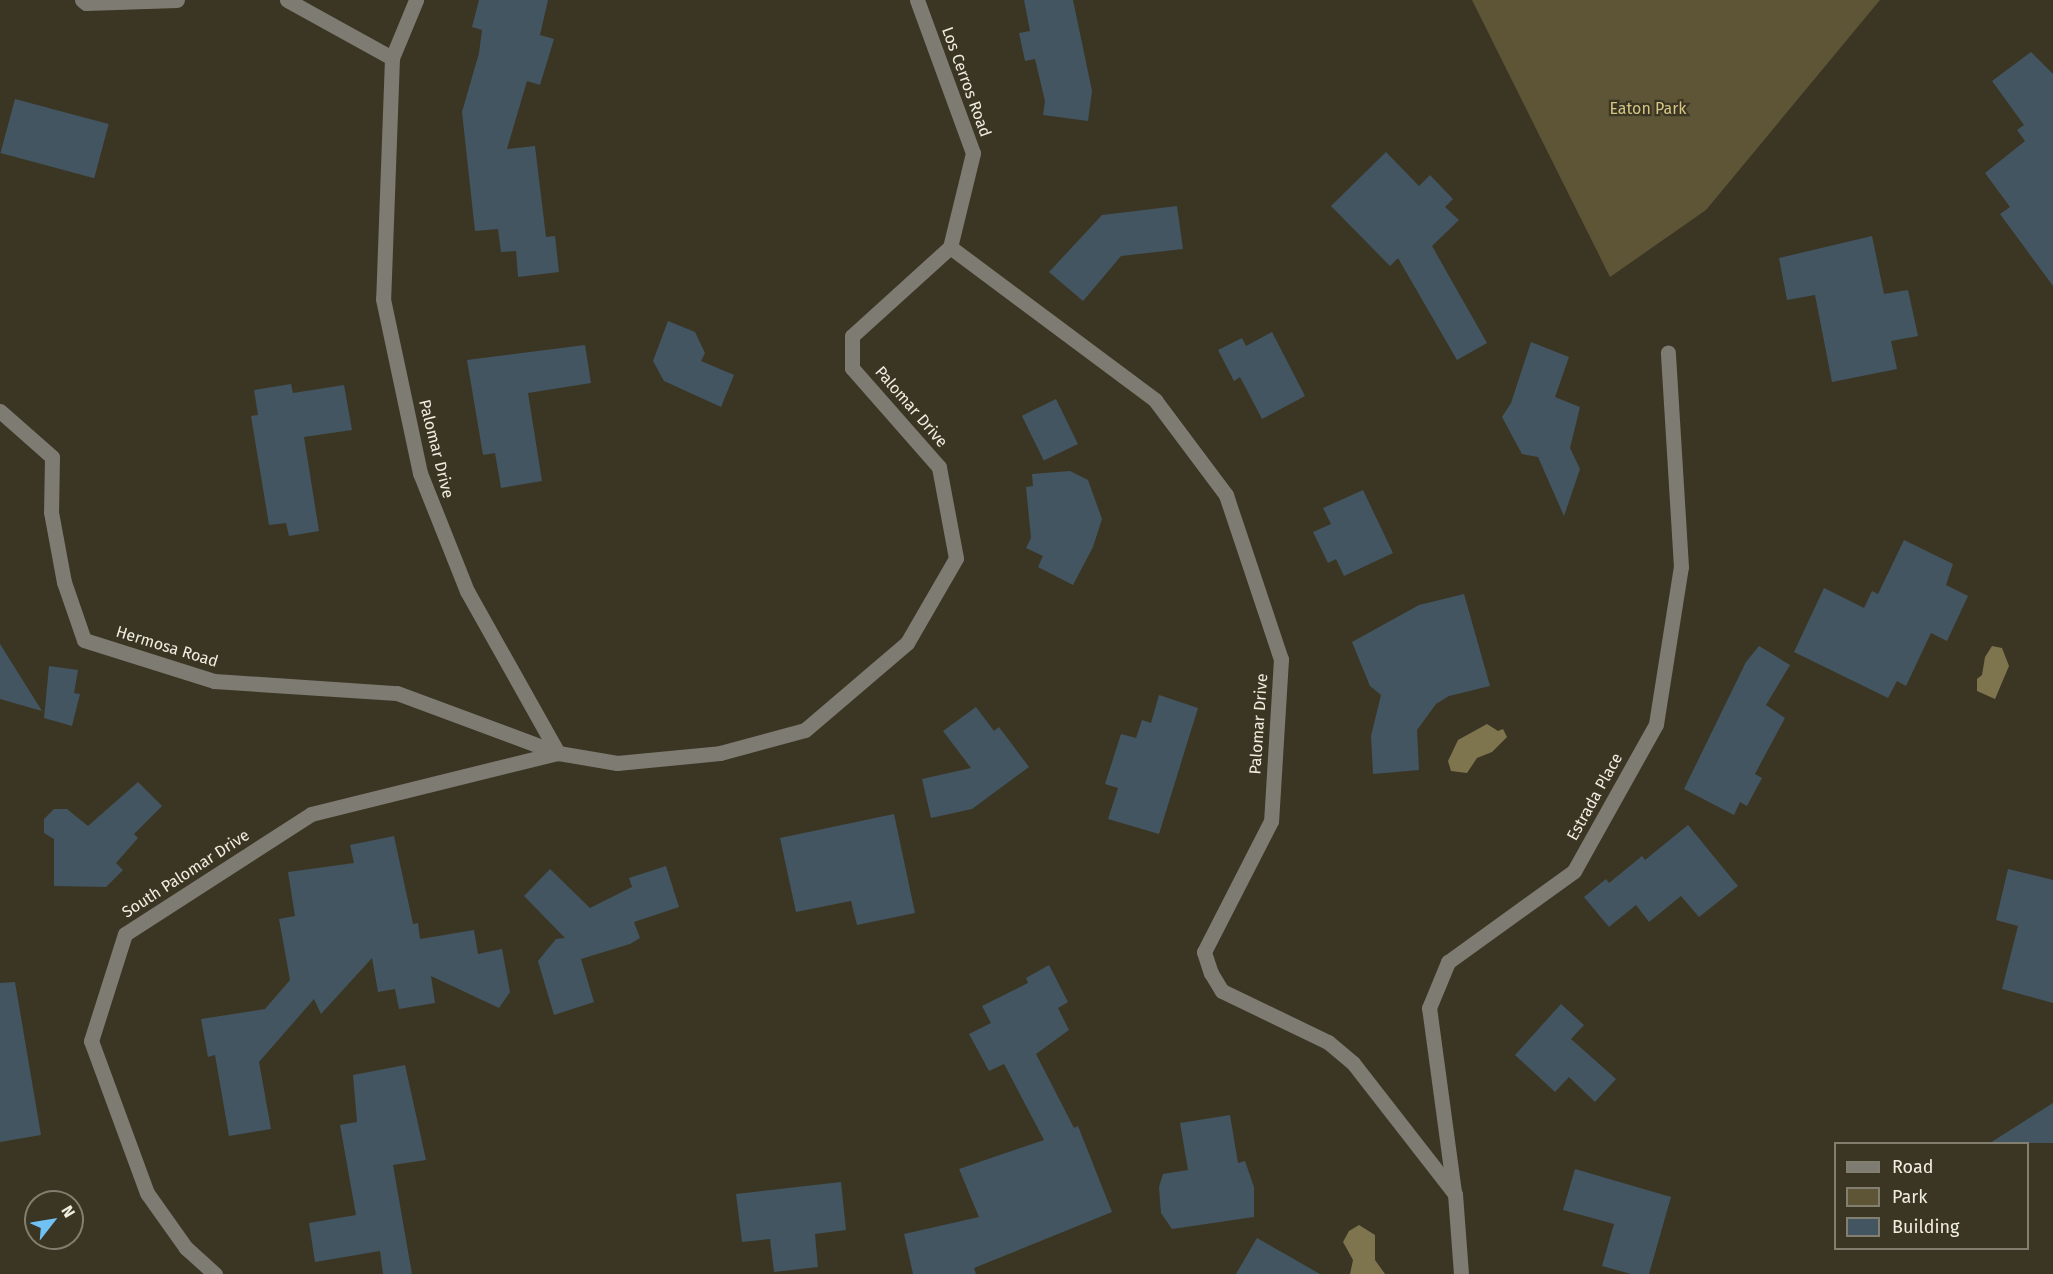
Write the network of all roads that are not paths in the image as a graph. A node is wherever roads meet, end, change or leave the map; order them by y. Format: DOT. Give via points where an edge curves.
graph roads {
  1 [pos="82,0"];
  2 [pos="177,0"];
  3 [pos="286,0"];
  4 [pos="416,0"];
  5 [pos="917,0"];
  6 [pos="392,58"];
  7 [pos="950,247"];
  8 [pos="1668,352"];
  9 [pos="0,411"];
  10 [pos="558,753"];
  11 [pos="1455,1194"];
  12 [pos="214,1274"];
  13 [pos="1461,1274"];
  1 -- 2 [label="street"];
  3 -- 6 [label="street"];
  4 -- 6 [label="street"];
  5 -- 7 [label="street, Los Cerros Road" via="974,153"];
  6 -- 10 [label="street, Palomar Drive" via="383,299 420,473 467,591"];
  7 -- 10 [label="street, Palomar Drive" via="852,336 852,368 939,467 956,558 907,643 805,730 720,753 617,763"];
  7 -- 11 [label="street, Palomar Drive" via="1155,400 1226,495 1281,659 1270,821 1204,952 1211,974 1222,991 1328,1042 1353,1063"];
  8 -- 11 [label="street, Estrada Place" via="1681,567 1656,724 1574,871 1448,962 1429,1008"];
  9 -- 10 [label="street, Hermosa Road" via="52,457 51,512 64,582 84,640 214,681 397,693"];
  10 -- 12 [label="street, South Palomar Drive" via="311,814 125,934 91,1041 147,1193 186,1248"];
  11 -- 13 [label="street"];
}
